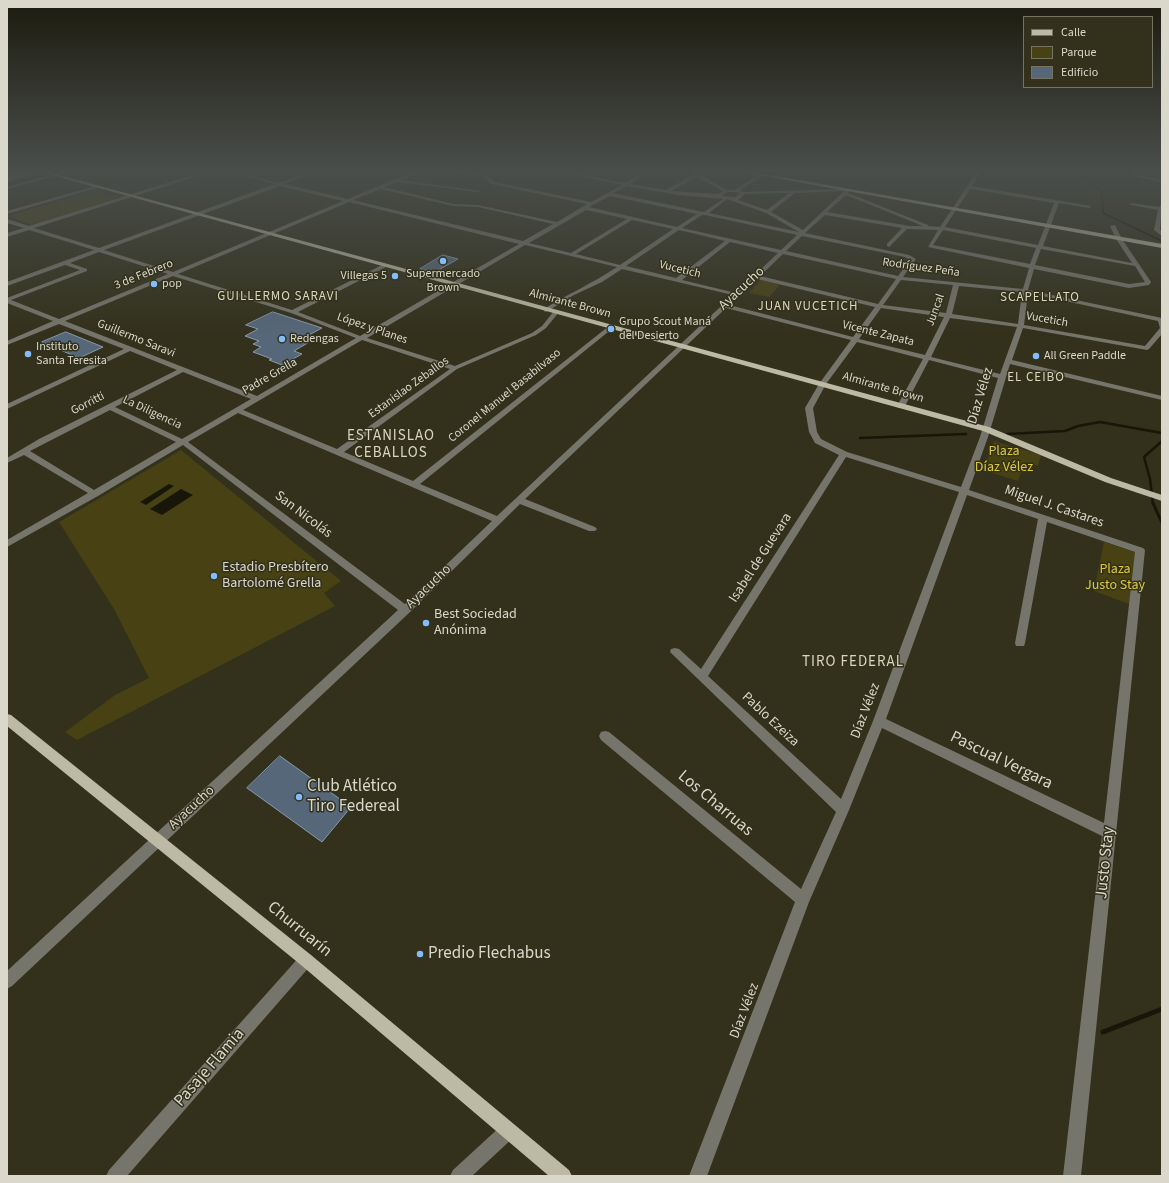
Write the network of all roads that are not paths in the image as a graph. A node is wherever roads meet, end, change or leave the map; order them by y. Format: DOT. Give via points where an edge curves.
graph roads {
  1 [pos="20,225"];
  2 [pos="38,225"];
  3 [pos="167,225"];
  4 [pos="238,225"];
  5 [pos="292,225"];
  6 [pos="446,225"];
  7 [pos="556,225"];
  8 [pos="620,225"];
  9 [pos="659,225"];
  10 [pos="684,225"];
  11 [pos="761,225"];
  12 [pos="793,225"];
  13 [pos="809,225"];
  14 [pos="895,225"];
  15 [pos="924,225"];
  16 [pos="942,225"];
  17 [pos="1044,225"];
  18 [pos="1158,225"];
  19 [pos="1048,226"];
  20 [pos="1113,226"];
  21 [pos="906,227"];
  22 [pos="29,228"];
  23 [pos="940,228"];
  24 [pos="677,229"];
  25 [pos="933,229"];
  26 [pos="801,233"];
  27 [pos="270,234"];
  28 [pos="1162,234"];
  29 [pos="7,235"];
  30 [pos="1120,239"];
  31 [pos="728,240"];
  32 [pos="523,244"];
  33 [pos="889,245"];
  34 [pos="1162,246"];
  35 [pos="1039,247"];
  36 [pos="100,250"];
  37 [pos="782,252"];
  38 [pos="573,254"];
  39 [pos="66,263"];
  40 [pos="1136,265"];
  41 [pos="384,266"];
  42 [pos="1032,266"];
  43 [pos="622,267"];
  44 [pos="173,275"];
  45 [pos="756,277"];
  46 [pos="899,278"];
  47 [pos="678,280"];
  48 [pos="7,284"];
  49 [pos="454,284"];
  50 [pos="956,285"];
  51 [pos="1025,291"];
  52 [pos="738,295"];
  53 [pos="7,300"];
  54 [pos="724,306"];
  55 [pos="880,306"];
  56 [pos="546,310"];
  57 [pos="293,312"];
  58 [pos="556,312"];
  59 [pos="948,316"];
  60 [pos="60,322"];
  61 [pos="1162,325"];
  62 [pos="1020,326"];
  63 [pos="611,327"];
  64 [pos="361,338"];
  65 [pos="854,340"];
  66 [pos="7,343"];
  67 [pos="681,347"];
  68 [pos="129,349"];
  69 [pos="927,358"];
  70 [pos="1008,361"];
  71 [pos="455,368"];
  72 [pos="182,370"];
  73 [pos="1002,377"];
  74 [pos="823,384"];
  75 [pos="256,398"];
  76 [pos="1162,398"];
  77 [pos="901,406"];
  78 [pos="7,407"];
  79 [pos="110,407"];
  80 [pos="237,410"];
  81 [pos="986,429"];
  82 [pos="183,442"];
  83 [pos="25,452"];
  84 [pos="339,452"];
  85 [pos="844,454"];
  86 [pos="7,461"];
  87 [pos="415,484"];
  88 [pos="964,491"];
  89 [pos="95,494"];
  90 [pos="1162,498"];
  91 [pos="519,500"];
  92 [pos="1042,517"];
  93 [pos="498,520"];
  94 [pos="592,529"];
  95 [pos="7,544"];
  96 [pos="1140,550"];
  97 [pos="405,610"];
  98 [pos="1020,643"];
  99 [pos="675,652"];
  100 [pos="702,677"];
  101 [pos="7,719"];
  102 [pos="879,721"];
  103 [pos="604,736"];
  104 [pos="843,810"];
  105 [pos="1109,832"];
  106 [pos="156,840"];
  107 [pos="803,900"];
  108 [pos="306,960"];
  109 [pos="7,981"];
  110 [pos="508,1130"];
  111 [pos="115,1176"];
  112 [pos="459,1176"];
  113 [pos="563,1176"];
  114 [pos="698,1176"];
  115 [pos="1072,1176"];
  1 -- 22 [label="street, López y Planes"];
  2 -- 22 [label="street"];
  3 -- 36 [label="street"];
  4 -- 27 [label="main road, Almirante Brown"];
  5 -- 27 [label="street, 3 de Febrero"];
  6 -- 32 [label="street, Vucetich"];
  7 -- 32 [label="street, Padre Grella"];
  8 -- 38 [label="street"];
  9 -- 24 [label="street, Rodríguez Peña"];
  10 -- 24 [label="street"];
  11 -- 26 [label="street"];
  12 -- 26 [label="street"];
  13 -- 26 [label="street, Ayacucho"];
  14 -- 21 [label="street"];
  15 -- 25 [label="street"];
  16 -- 23 [label="street"];
  17 -- 19 [label="main road"];
  18 -- 28 [label="street" via="1157,230"];
  19 -- 30 [label="main road"];
  19 -- 35 [label="street, Díaz Vélez"];
  20 -- 30 [label="street"];
  21 -- 25 [label="street"];
  21 -- 33 [label="street"];
  22 -- 29 [label="street"];
  22 -- 36 [label="street, López y Planes"];
  23 -- 25 [label="street"];
  23 -- 35 [label="street"];
  23 -- 42 [label="street" via="930,246"];
  24 -- 31 [label="street, Rodríguez Peña"];
  24 -- 43 [label="street"];
  26 -- 37 [label="street, Ayacucho"];
  26 -- 46 [label="street, Miguel J. Castares" via="913,259"];
  27 -- 41 [label="main road, Almirante Brown"];
  27 -- 44 [label="street, 3 de Febrero"];
  30 -- 34 [label="main road"];
  30 -- 40 [label="street"];
  31 -- 37 [label="street, Rodríguez Peña"];
  31 -- 47 [label="street"];
  32 -- 38 [label="street, Vucetich"];
  32 -- 49 [label="street, Padre Grella"];
  35 -- 40 [label="street"];
  35 -- 42 [label="street, Díaz Vélez"];
  36 -- 39 [label="street"];
  36 -- 44 [label="street, López y Planes"];
  37 -- 45 [label="street, Ayacucho"];
  37 -- 46 [label="street, Rodríguez Peña"];
  38 -- 43 [label="street, Vucetich"];
  39 -- 48 [label="street"];
  39 -- 53 [label="street" via="85,270"];
  40 -- 42 [label="street" via="1147,284 1129,286"];
  41 -- 49 [label="main road, Almirante Brown"];
  41 -- 57 [label="street"];
  42 -- 51 [label="street, Díaz Vélez"];
  43 -- 47 [label="street, Vucetich"];
  43 -- 56 [label="street"];
  44 -- 57 [label="street, López y Planes"];
  44 -- 60 [label="street, 3 de Febrero"];
  45 -- 52 [label="street, Ayacucho"];
  45 -- 55 [label="street, Vucetich"];
  46 -- 50 [label="street, Rodríguez Peña"];
  46 -- 55 [label="street, Miguel J. Castares"];
  47 -- 52 [label="street, Vucetich"];
  49 -- 56 [label="main road, Almirante Brown"];
  49 -- 64 [label="street, Padre Grella"];
  50 -- 51 [label="street, Rodríguez Peña"];
  50 -- 59 [label="street, Juncal"];
  51 -- 61 [label="street, Rodríguez Peña"];
  51 -- 62 [label="street, Díaz Vélez"];
  52 -- 54 [label="street, Ayacucho"];
  53 -- 60 [label="street, Guillermo Saravi"];
  54 -- 65 [label="street, Vicente Zapata"];
  54 -- 67 [label="street, Ayacucho"];
  55 -- 59 [label="street, Vucetich"];
  55 -- 65 [label="street, Miguel J. Castares"];
  56 -- 58 [label="main road, Almirante Brown"];
  57 -- 64 [label="street, López y Planes"];
  58 -- 63 [label="main road, Almirante Brown"];
  58 -- 71 [label="street, Estanislao Zeballos" via="544,327 534,334"];
  59 -- 62 [label="street, Vucetich"];
  59 -- 69 [label="street, Juncal"];
  60 -- 66 [label="street, 3 de Febrero"];
  60 -- 68 [label="street, Guillermo Saravi"];
  61 -- 62 [label="street, Vucetich" via="1147,348"];
  62 -- 70 [label="street, Díaz Vélez"];
  63 -- 67 [label="main road, Almirante Brown"];
  63 -- 87 [label="street, Coronel Manuel Basabilvaso"];
  64 -- 71 [label="street, López y Planes"];
  64 -- 75 [label="street, Padre Grella"];
  65 -- 69 [label="street, Vicente Zapata"];
  65 -- 74 [label="street, Miguel J. Castares"];
  67 -- 74 [label="main road, Almirante Brown"];
  67 -- 91 [label="street, Ayacucho"];
  68 -- 72 [label="street, Guillermo Saravi"];
  68 -- 78 [label="street"];
  69 -- 73 [label="street, Vicente Zapata"];
  69 -- 77 [label="street, Juncal"];
  70 -- 73 [label="street, Díaz Vélez"];
  70 -- 76 [label="street"];
  71 -- 84 [label="street, Estanislao Zeballos"];
  72 -- 75 [label="street, Guillermo Saravi"];
  72 -- 79 [label="street, Gorritti"];
  73 -- 81 [label="street, Díaz Vélez"];
  74 -- 77 [label="main road, Almirante Brown"];
  74 -- 85 [label="street, Miguel J. Castares" via="809,408 813,432 818,441"];
  75 -- 80 [label="street, Padre Grella"];
  77 -- 81 [label="main road, Almirante Brown"];
  79 -- 82 [label="street, La Diligencia"];
  79 -- 83 [label="street, Gorritti"];
  80 -- 82 [label="street, Padre Grella"];
  80 -- 84 [label="street"];
  81 -- 88 [label="street, Díaz Vélez"];
  81 -- 90 [label="main road, Almirante Brown" via="1138,491"];
  82 -- 89 [label="street, Padre Grella"];
  82 -- 97 [label="street, San Nicolás"];
  83 -- 86 [label="street, Gorritti"];
  83 -- 89 [label="street"];
  84 -- 87 [label="street"];
  85 -- 88 [label="street, Miguel J. Castares"];
  85 -- 100 [label="street, Isabel de Guevara"];
  87 -- 93 [label="street"];
  88 -- 92 [label="street, Miguel J. Castares"];
  88 -- 102 [label="street, Díaz Vélez"];
  89 -- 95 [label="street, Padre Grella"];
  91 -- 93 [label="street, Ayacucho"];
  91 -- 94 [label="street"];
  92 -- 96 [label="street, Miguel J. Castares"];
  92 -- 98 [label="street"];
  93 -- 97 [label="street, Ayacucho"];
  96 -- 105 [label="street, Justo Stay"];
  97 -- 106 [label="street, Ayacucho"];
  99 -- 100 [label="street, Pablo Ezeiza"];
  100 -- 104 [label="street, Pablo Ezeiza"];
  101 -- 106 [label="main road, Churruarín"];
  102 -- 104 [label="street, Díaz Vélez"];
  102 -- 105 [label="street, Pascual Vergara"];
  103 -- 107 [label="street, Los Charruas"];
  104 -- 107 [label="street, Díaz Vélez"];
  105 -- 115 [label="street, Justo Stay"];
  106 -- 108 [label="main road, Churruarín"];
  106 -- 109 [label="street, Ayacucho"];
  107 -- 114 [label="street, Díaz Vélez"];
  108 -- 110 [label="main road, Churruarín"];
  108 -- 111 [label="street, Pasaje Flamia"];
  110 -- 112 [label="street"];
  110 -- 113 [label="main road, Churruarín"];
}
